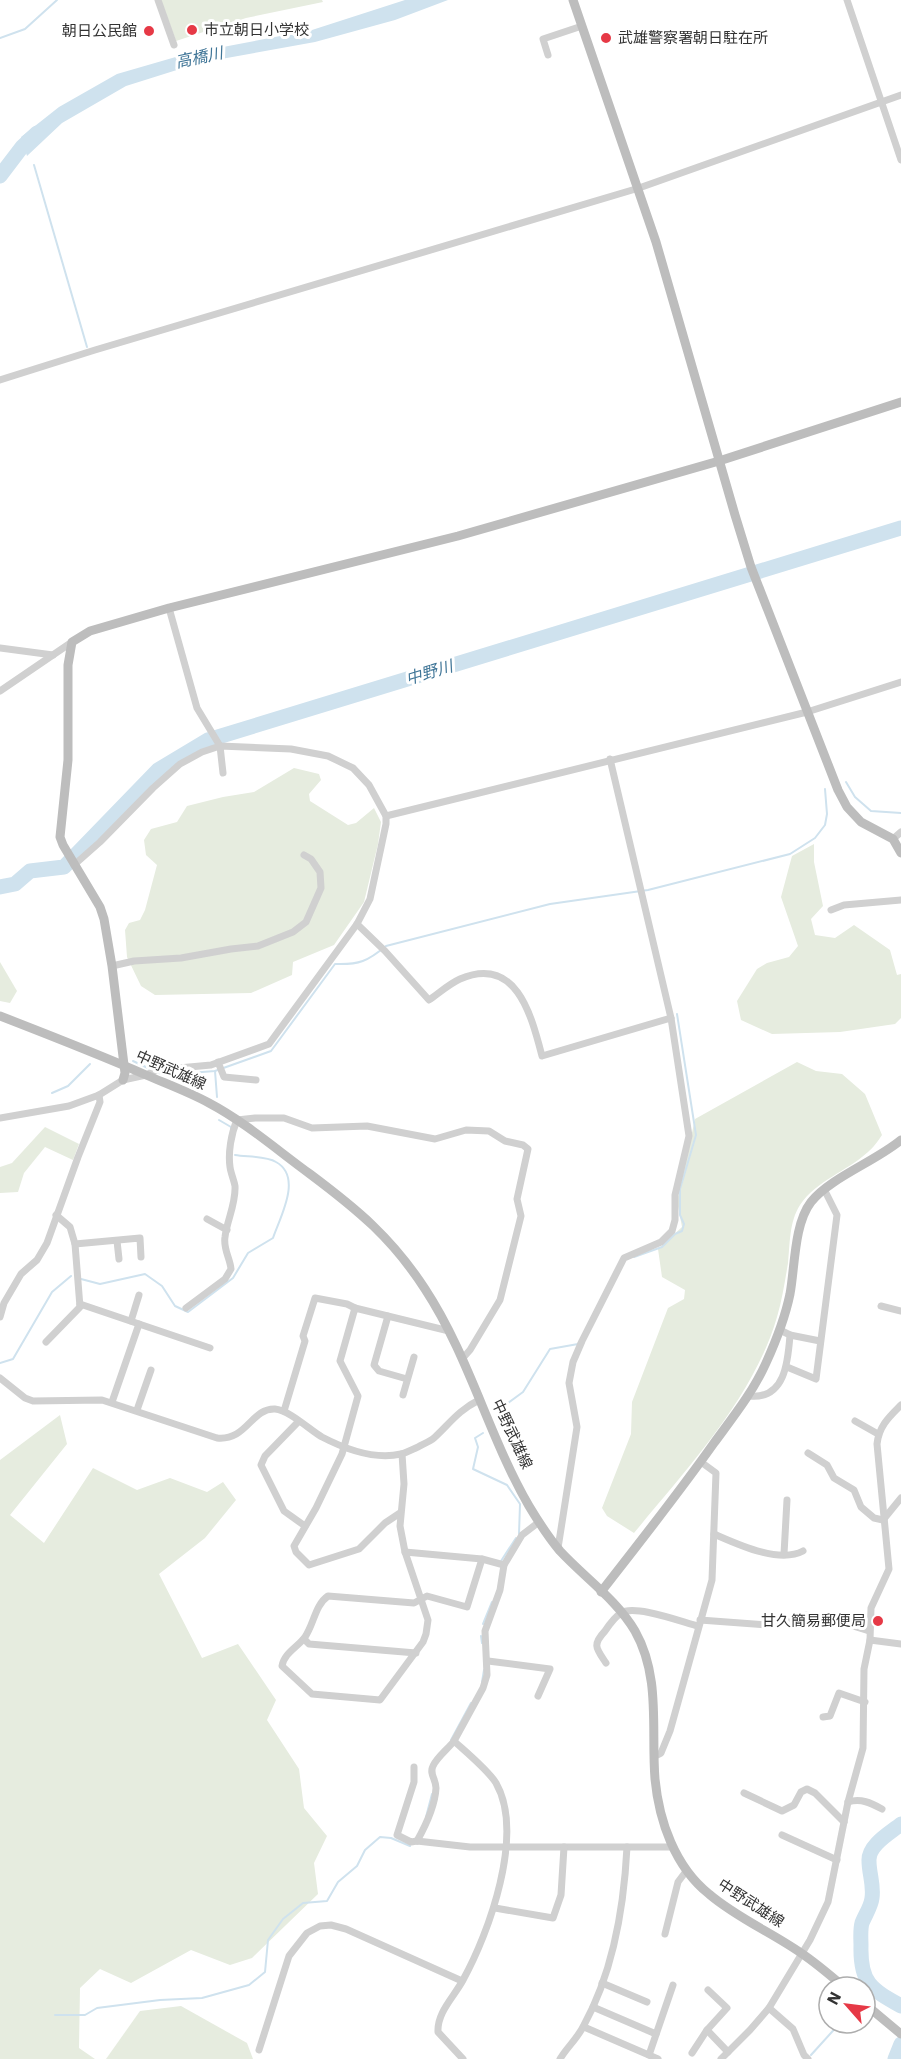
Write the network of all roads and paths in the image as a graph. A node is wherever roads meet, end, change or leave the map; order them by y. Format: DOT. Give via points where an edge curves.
graph roads {
  1 [pos="158,0"];
  2 [pos="573,0"];
  3 [pos="847,0"];
  4 [pos="582,26"];
  5 [pos="174,45"];
  6 [pos="548,55"];
  7 [pos="901,95"];
  8 [pos="881,103"];
  9 [pos="901,160"];
  10 [pos="639,188"];
  11 [pos="0,380"];
  12 [pos="901,402"];
  13 [pos="719,461"];
  14 [pos="170,608"];
  15 [pos="72,642"];
  16 [pos="0,648"];
  17 [pos="53,655"];
  18 [pos="901,682"];
  19 [pos="0,692"];
  20 [pos="807,712"];
  21 [pos="220,746"];
  22 [pos="610,759"];
  23 [pos="223,773"];
  24 [pos="386,816"];
  25 [pos="901,832"];
  26 [pos="893,839"];
  27 [pos="901,853"];
  28 [pos="304,855"];
  29 [pos="74,865"];
  30 [pos="901,900"];
  31 [pos="831,910"];
  32 [pos="357,924"];
  33 [pos="112,966"];
  34 [pos="0,1016"];
  35 [pos="671,1018"];
  36 [pos="218,1062"];
  37 [pos="123,1065"];
  38 [pos="147,1075"];
  39 [pos="123,1080"];
  40 [pos="256,1080"];
  41 [pos="99,1095"];
  42 [pos="0,1118"];
  43 [pos="237,1120"];
  44 [pos="901,1140"];
  45 [pos="824,1190"];
  46 [pos="56,1215"];
  47 [pos="207,1219"];
  48 [pos="227,1230"];
  49 [pos="117,1240"];
  50 [pos="75,1244"];
  51 [pos="141,1257"];
  52 [pos="119,1259"];
  53 [pos="140,1295"];
  54 [pos="80,1304"];
  55 [pos="880,1306"];
  56 [pos="186,1308"];
  57 [pos="355,1308"];
  58 [pos="901,1311"];
  59 [pos="388,1316"];
  60 [pos="0,1317"];
  61 [pos="131,1321"];
  62 [pos="139,1324"];
  63 [pos="780,1330"];
  64 [pos="449,1331"];
  65 [pos="790,1335"];
  66 [pos="820,1341"];
  67 [pos="46,1342"];
  68 [pos="210,1348"];
  69 [pos="414,1357"];
  70 [pos="462,1359"];
  71 [pos="787,1367"];
  72 [pos="151,1370"];
  73 [pos="0,1378"];
  74 [pos="407,1379"];
  75 [pos="403,1395"];
  76 [pos="749,1396"];
  77 [pos="479,1400"];
  78 [pos="112,1402"];
  79 [pos="901,1406"];
  80 [pos="137,1410"];
  81 [pos="284,1411"];
  82 [pos="855,1421"];
  83 [pos="298,1422"];
  84 [pos="878,1434"];
  85 [pos="344,1447"];
  86 [pos="808,1453"];
  87 [pos="402,1454"];
  88 [pos="701,1462"];
  89 [pos="901,1498"];
  90 [pos="787,1500"];
  91 [pos="400,1512"];
  92 [pos="883,1520"];
  93 [pos="539,1522"];
  94 [pos="305,1526"];
  95 [pos="714,1534"];
  96 [pos="558,1548"];
  97 [pos="803,1551"];
  98 [pos="405,1552"];
  99 [pos="784,1554"];
  100 [pos="482,1559"];
  101 [pos="504,1565"];
  102 [pos="601,1592"];
  103 [pos="420,1599"];
  104 [pos="621,1613"];
  105 [pos="699,1623"];
  106 [pos="869,1631"];
  107 [pos="304,1639"];
  108 [pos="870,1640"];
  109 [pos="901,1644"];
  110 [pos="416,1653"];
  111 [pos="488,1661"];
  112 [pos="606,1663"];
  113 [pos="538,1696"];
  114 [pos="865,1702"];
  115 [pos="823,1717"];
  116 [pos="454,1741"];
  117 [pos="655,1756"];
  118 [pos="414,1767"];
  119 [pos="744,1793"];
  120 [pos="848,1802"];
  121 [pos="882,1809"];
  122 [pos="844,1822"];
  123 [pos="782,1835"];
  124 [pos="417,1841"];
  125 [pos="506,1847"];
  126 [pos="564,1847"];
  127 [pos="627,1847"];
  128 [pos="672,1847"];
  129 [pos="837,1860"];
  130 [pos="687,1870"];
  131 [pos="495,1908"];
  132 [pos="665,1934"];
  133 [pos="801,1953"];
  134 [pos="829,1975"];
  135 [pos="462,1981"];
  136 [pos="602,1983"];
  137 [pos="673,1985"];
  138 [pos="708,1990"];
  139 [pos="647,2002"];
  140 [pos="593,2007"];
  141 [pos="769,2008"];
  142 [pos="877,2014"];
  143 [pos="584,2027"];
  144 [pos="707,2030"];
  145 [pos="656,2034"];
  146 [pos="901,2034"];
  147 [pos="259,2050"];
  148 [pos="728,2052"];
  149 [pos="692,2053"];
  150 [pos="649,2055"];
  151 [pos="463,2059"];
  152 [pos="560,2059"];
  153 [pos="658,2059"];
  154 [pos="721,2059"];
  155 [pos="808,2059"];
  1 -- 5 [label="street"];
  2 -- 4 [label="street"];
  3 -- 8 [label="street"];
  4 -- 6 [label="street" via="543,39"];
  4 -- 10 [label="street"];
  7 -- 8 [label="street"];
  8 -- 9 [label="street"];
  8 -- 10 [label="street"];
  10 -- 11 [label="street"];
  10 -- 13 [label="street"];
  12 -- 13 [label="street"];
  13 -- 14 [label="street" via="458,536"];
  13 -- 20 [label="street" via="751,567"];
  14 -- 15 [label="street" via="90,631"];
  14 -- 21 [label="street" via="197,708"];
  15 -- 17 [label="street"];
  15 -- 29 [label="street" via="68,665 68,760 60,837"];
  16 -- 17 [label="street"];
  17 -- 19 [label="street"];
  18 -- 20 [label="street"];
  20 -- 22 [label="street"];
  20 -- 26 [label="street" via="847,807 861,822"];
  21 -- 23 [label="street"];
  21 -- 24 [label="street" via="291,749 328,756 353,768 369,785"];
  21 -- 29 [label="street" via="180,764"];
  22 -- 24 [label="street"];
  22 -- 35 [label="street"];
  24 -- 32 [label="street" via="370,899"];
  25 -- 26 [label="street"];
  26 -- 27 [label="street"];
  28 -- 33 [label="street" via="320,872 321,888 306,922 293,932 258,946"];
  29 -- 33 [label="street" via="100,908"];
  30 -- 31 [label="street" via="844,905"];
  32 -- 35 [label="street" via="429,1000 458,980 478,974 492,973 513,985 532,1019 542,1056"];
  32 -- 36 [label="street" via="269,1044"];
  33 -- 37 [label="street"];
  34 -- 37 [label="street, 中野武雄線"];
  35 -- 96 [label="street" via="689,1136 675,1195 675,1220 672,1231 661,1242 623,1261 573,1362 569,1383 577,1427"];
  36 -- 38 [label="street" via="157,1070"];
  36 -- 40 [label="street" via="224,1077"];
  37 -- 38 [label="street, 中野武雄線"];
  37 -- 39 [label="street"];
  38 -- 39 [label="street"];
  38 -- 43 [label="street, 中野武雄線"];
  39 -- 41 [label="street"];
  41 -- 42 [label="street" via="69,1106"];
  41 -- 46 [label="street" via="100,1102"];
  43 -- 48 [label="street" via="230,1166 235,1186"];
  43 -- 64 [label="street, 中野武雄線" via="378,1229 407,1262"];
  43 -- 70 [label="street" via="284,1118 312,1128 367,1126 435,1139 466,1130 489,1131 528,1149 517,1199 521,1216 500,1300"];
  44 -- 45 [label="street"];
  45 -- 63 [label="street" via="804,1213"];
  45 -- 66 [label="street" via="837,1215"];
  46 -- 50 [label="street" via="70,1227"];
  46 -- 60 [label="street" via="47,1243 37,1260 21,1274"];
  47 -- 48 [label="street"];
  48 -- 56 [label="street" via="225,1250 231,1269 225,1279"];
  49 -- 50 [label="street"];
  49 -- 51 [label="street" via="140,1238"];
  49 -- 52 [label="street"];
  50 -- 54 [label="street"];
  53 -- 61 [label="street"];
  54 -- 61 [label="street"];
  54 -- 67 [label="street"];
  55 -- 58 [label="street"];
  57 -- 59 [label="street"];
  57 -- 81 [label="street" via="315,1298"];
  57 -- 85 [label="street" via="340,1361 358,1396"];
  59 -- 64 [label="street"];
  59 -- 74 [label="street" via="374,1365 379,1371"];
  61 -- 62 [label="street"];
  62 -- 68 [label="street"];
  62 -- 78 [label="street"];
  63 -- 65 [label="street"];
  63 -- 76 [label="street"];
  64 -- 70 [label="street, 中野武雄線"];
  65 -- 66 [label="street"];
  65 -- 71 [label="street"];
  66 -- 71 [label="street" via="816,1379"];
  69 -- 74 [label="street"];
  70 -- 77 [label="street, 中野武雄線"];
  71 -- 76 [label="street" via="772,1390 760,1397"];
  72 -- 80 [label="street"];
  73 -- 78 [label="street" via="33,1401"];
  74 -- 75 [label="street"];
  76 -- 88 [label="street"];
  77 -- 87 [label="street" via="464,1408 432,1440"];
  77 -- 93 [label="street, 中野武雄線"];
  78 -- 80 [label="street"];
  79 -- 84 [label="street"];
  80 -- 81 [label="street" via="226,1439 236,1436 262,1413"];
  81 -- 83 [label="street"];
  82 -- 84 [label="street"];
  83 -- 85 [label="street"];
  83 -- 94 [label="street" via="261,1465 284,1511"];
  84 -- 92 [label="street"];
  85 -- 87 [label="street" via="367,1454"];
  85 -- 94 [label="street"];
  86 -- 92 [label="street" via="827,1465 834,1478 854,1490 861,1507"];
  87 -- 91 [label="street" via="404,1484"];
  88 -- 95 [label="street" via="716,1473"];
  88 -- 102 [label="street"];
  89 -- 92 [label="street"];
  90 -- 99 [label="street"];
  91 -- 94 [label="street" via="359,1549 309,1565 294,1546"];
  91 -- 98 [label="street"];
  92 -- 106 [label="street" via="889,1569 871,1608"];
  93 -- 96 [label="street, 中野武雄線"];
  93 -- 101 [label="street" via="522,1535"];
  95 -- 99 [label="street" via="761,1553"];
  95 -- 105 [label="street" via="712,1580"];
  96 -- 102 [label="street, 中野武雄線"];
  97 -- 99 [label="street"];
  98 -- 100 [label="street"];
  98 -- 103 [label="street"];
  100 -- 101 [label="street"];
  100 -- 103 [label="street" via="467,1607 427,1596"];
  101 -- 111 [label="street" via="500,1590 485,1631"];
  102 -- 104 [label="street, 中野武雄線"];
  103 -- 107 [label="street" via="414,1603 328,1596 322,1600"];
  103 -- 110 [label="street" via="428,1620"];
  104 -- 105 [label="street" via="631,1610"];
  104 -- 112 [label="street" via="597,1639 596,1648"];
  104 -- 117 [label="street, 中野武雄線" via="646,1658 653,1693"];
  105 -- 106 [label="street" via="769,1626 818,1616"];
  105 -- 117 [label="street" via="670,1731 661,1753"];
  106 -- 108 [label="street"];
  107 -- 110 [label="street" via="309,1644"];
  107 -- 110 [label="street" via="283,1660 282,1666 312,1694 380,1700"];
  108 -- 109 [label="street"];
  108 -- 114 [label="street" via="864,1669"];
  111 -- 113 [label="street" via="550,1669"];
  111 -- 116 [label="street" via="483,1688"];
  114 -- 115 [label="street" via="839,1693 830,1716"];
  114 -- 120 [label="street" via="863,1748"];
  116 -- 124 [label="street" via="432,1768 436,1791"];
  116 -- 125 [label="street" via="496,1783 506,1818"];
  117 -- 128 [label="street, 中野武雄線" via="659,1808"];
  118 -- 124 [label="street" via="414,1782 396,1835"];
  119 -- 122 [label="street" via="782,1810 794,1806 807,1789"];
  120 -- 121 [label="street" via="856,1799"];
  120 -- 122 [label="street"];
  122 -- 129 [label="street"];
  123 -- 129 [label="street"];
  124 -- 125 [label="street"];
  125 -- 126 [label="street"];
  125 -- 131 [label="street"];
  126 -- 127 [label="street"];
  126 -- 131 [label="street" via="561,1895 553,1918"];
  127 -- 128 [label="street"];
  127 -- 136 [label="street" via="625,1884"];
  128 -- 130 [label="street, 中野武雄線"];
  129 -- 133 [label="street" via="828,1902"];
  130 -- 132 [label="street" via="678,1882"];
  130 -- 133 [label="street, 中野武雄線" via="727,1908"];
  131 -- 135 [label="street"];
  133 -- 134 [label="street, 中野武雄線"];
  133 -- 141 [label="street"];
  135 -- 147 [label="street" via="346,1929 320,1926 307,1933 289,1956"];
  135 -- 151 [label="street" via="442,2013 438,2032"];
  136 -- 139 [label="street"];
  136 -- 140 [label="street"];
  137 -- 145 [label="street"];
  138 -- 144 [label="street" via="727,2008"];
  140 -- 143 [label="street"];
  140 -- 145 [label="street"];
  141 -- 148 [label="street"];
  141 -- 155 [label="street" via="793,2029"];
  142 -- 146 [label="street"];
  143 -- 150 [label="street"];
  143 -- 152 [label="street"];
  144 -- 148 [label="street"];
  144 -- 149 [label="street"];
  145 -- 150 [label="street"];
  148 -- 154 [label="street"];
  150 -- 153 [label="street"];
}
